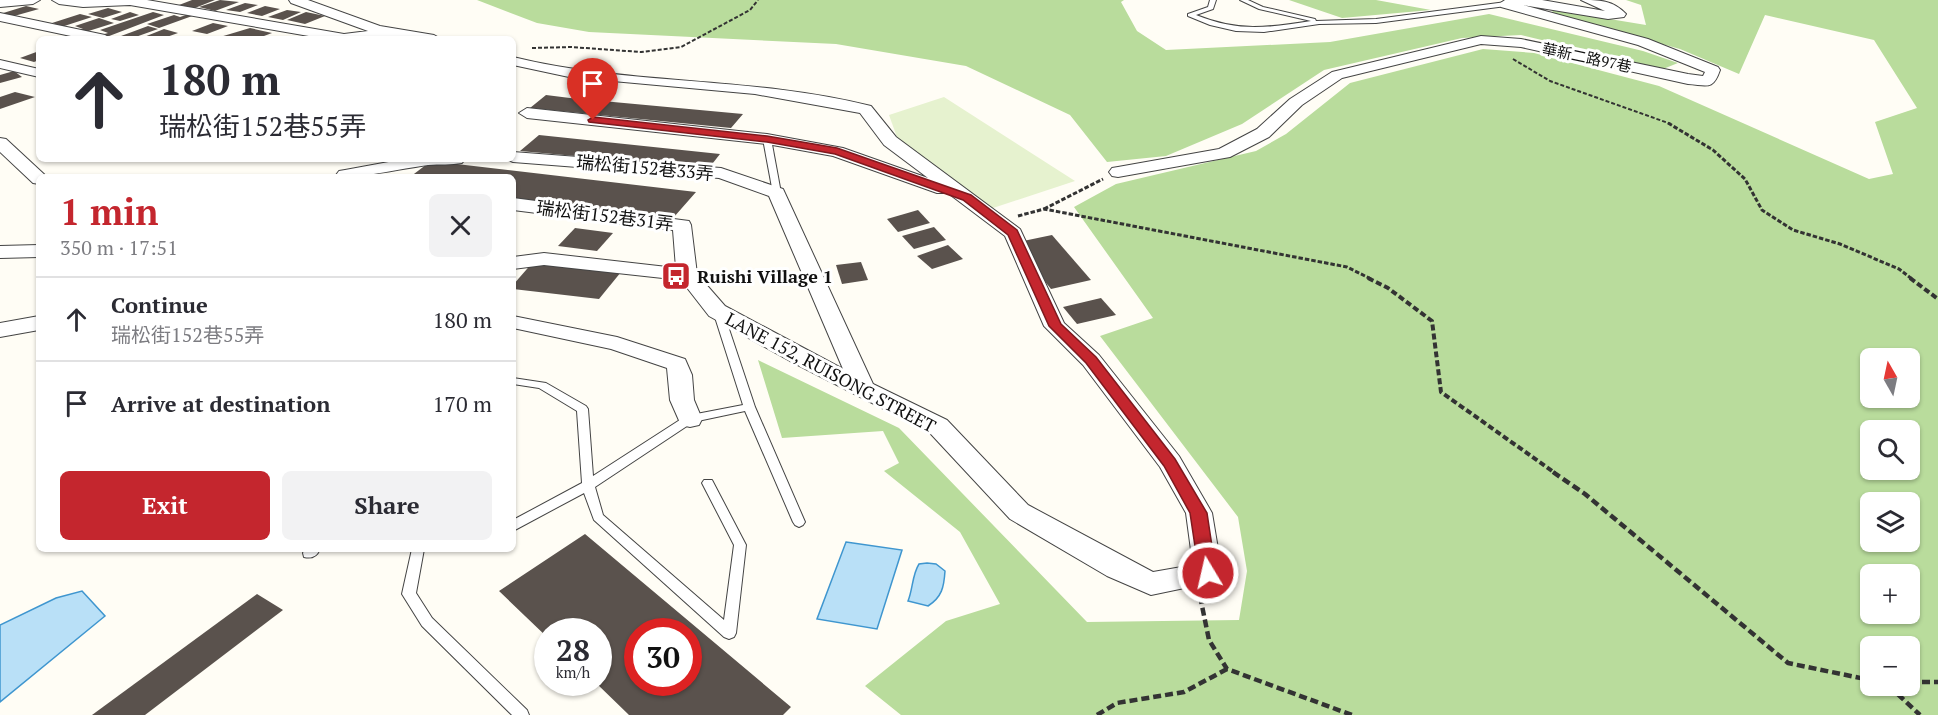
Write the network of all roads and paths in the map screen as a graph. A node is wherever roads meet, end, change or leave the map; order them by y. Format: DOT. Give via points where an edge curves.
graph roads {
  1 [pos="33,0"];
  2 [pos="59,0"];
  3 [pos="297,0"];
  4 [pos="758,0"];
  5 [pos="1213,0"];
  6 [pos="1243,0"];
  7 [pos="1588,0"];
  8 [pos="97,1"];
  9 [pos="0,3"];
  10 [pos="1506,4"];
  11 [pos="0,17"];
  12 [pos="1319,22"];
  13 [pos="396,33"];
  14 [pos="91,36"];
  15 [pos="332,36"];
  16 [pos="365,36"];
  17 [pos="415,36"];
  18 [pos="1481,40"];
  19 [pos="518,55"];
  20 [pos="0,64"];
  21 [pos="36,72"];
  22 [pos="527,113"];
  23 [pos="767,139"];
  24 [pos="0,143"];
  25 [pos="516,157"];
  26 [pos="419,162"];
  27 [pos="1118,172"];
  28 [pos="357,174"];
  29 [pos="36,176"];
  30 [pos="777,193"];
  31 [pos="967,198"];
  32 [pos="516,204"];
  33 [pos="1044,209"];
  34 [pos="997,221"];
  35 [pos="36,250"];
  36 [pos="0,252"];
  37 [pos="516,263"];
  38 [pos="687,275"];
  39 [pos="1938,299"];
  40 [pos="717,311"];
  41 [pos="516,323"];
  42 [pos="36,324"];
  43 [pos="0,330"];
  44 [pos="516,381"];
  45 [pos="863,388"];
  46 [pos="750,407"];
  47 [pos="690,419"];
  48 [pos="708,483"];
  49 [pos="588,485"];
  50 [pos="799,522"];
  51 [pos="516,524"];
  52 [pos="416,552"];
  53 [pos="1191,576"];
  54 [pos="1227,669"];
  55 [pos="1860,678"];
  56 [pos="1920,682"];
  57 [pos="1938,682"];
  58 [pos="1900,696"];
  59 [pos="522,715"];
  60 [pos="1097,715"];
  61 [pos="1352,715"];
  62 [pos="1920,715"];
  1 -- 9 [label="street"];
  2 -- 8 [label="street"];
  3 -- 13 [label="street" via="377,30"];
  4 -- 19 [label="path" via="750,10 681,47 641,52 571,47"];
  5 -- 12 [label="lane" via="1211,8 1190,15 1236,29 1264,30"];
  6 -- 12 [label="lane"];
  7 -- 10 [label="street" via="1619,14 1519,0"];
  8 -- 15 [label="street" via="130,1"];
  10 -- 12 [label="lane" via="1376,21"];
  10 -- 18 [label="street, 華新二路97巷" via="1643,42 1713,70 1709,81 1688,79 1521,43"];
  11 -- 14 [label="street"];
  13 -- 16 [label="street"];
  13 -- 17 [label="street"];
  18 -- 27 [label="street, 華新二路97巷" via="1338,75 1296,102 1263,133 1224,153"];
  18 -- 39 [label="path" via="1550,81 1667,122 1713,150 1745,179 1762,210 1793,230 1840,244 1899,269"];
  19 -- 31 [label="street" via="537,68 739,88 865,109 890,141"];
  20 -- 21 [label="street"];
  22 -- 23 [label="street"];
  23 -- 30 [label="lane"];
  23 -- 31 [label="street" via="837,152"];
  24 -- 29 [label="street"];
  25 -- 30 [label="street, 瑞松街152巷33弄" via="721,173"];
  26 -- 28 [label="street"];
  27 -- 33 [label="path"];
  30 -- 45 [label="street"];
  31 -- 34 [label="street"];
  32 -- 38 [label="street, 瑞松街152巷31弄" via="682,225"];
  33 -- 34 [label="path"];
  33 -- 55 [label="path" via="1347,267 1388,288 1432,321 1441,392 1585,494 1788,663"];
  34 -- 53 [label="street" via="1013,233 1055,326 1091,360 1170,462 1198,513 1208,573"];
  35 -- 36 [label="street"];
  37 -- 38 [label="street" via="544,259"];
  38 -- 40 [label="street, LANE 152, RUISONG STREET"];
  40 -- 45 [label="street, LANE 152, RUISONG STREET"];
  40 -- 46 [label="lane"];
  41 -- 47 [label="street" via="658,355 677,364 682,400"];
  42 -- 43 [label="street"];
  44 -- 49 [label="lane" via="542,385 582,409"];
  45 -- 53 [label="street, LANE 152, RUISONG STREET" via="938,426 1019,512 1151,584"];
  46 -- 47 [label="lane"];
  46 -- 50 [label="lane"];
  47 -- 49 [label="lane"];
  48 -- 49 [label="lane" via="740,545 729,633 598,517"];
  49 -- 51 [label="lane"];
  52 -- 59 [label="lane" via="408,594 428,622"];
  53 -- 54 [label="path" via="1201,597 1209,640"];
  54 -- 60 [label="path" via="1184,692 1117,704"];
  54 -- 61 [label="path"];
  56 -- 57 [label="path"];
  58 -- 62 [label="path"];
}
